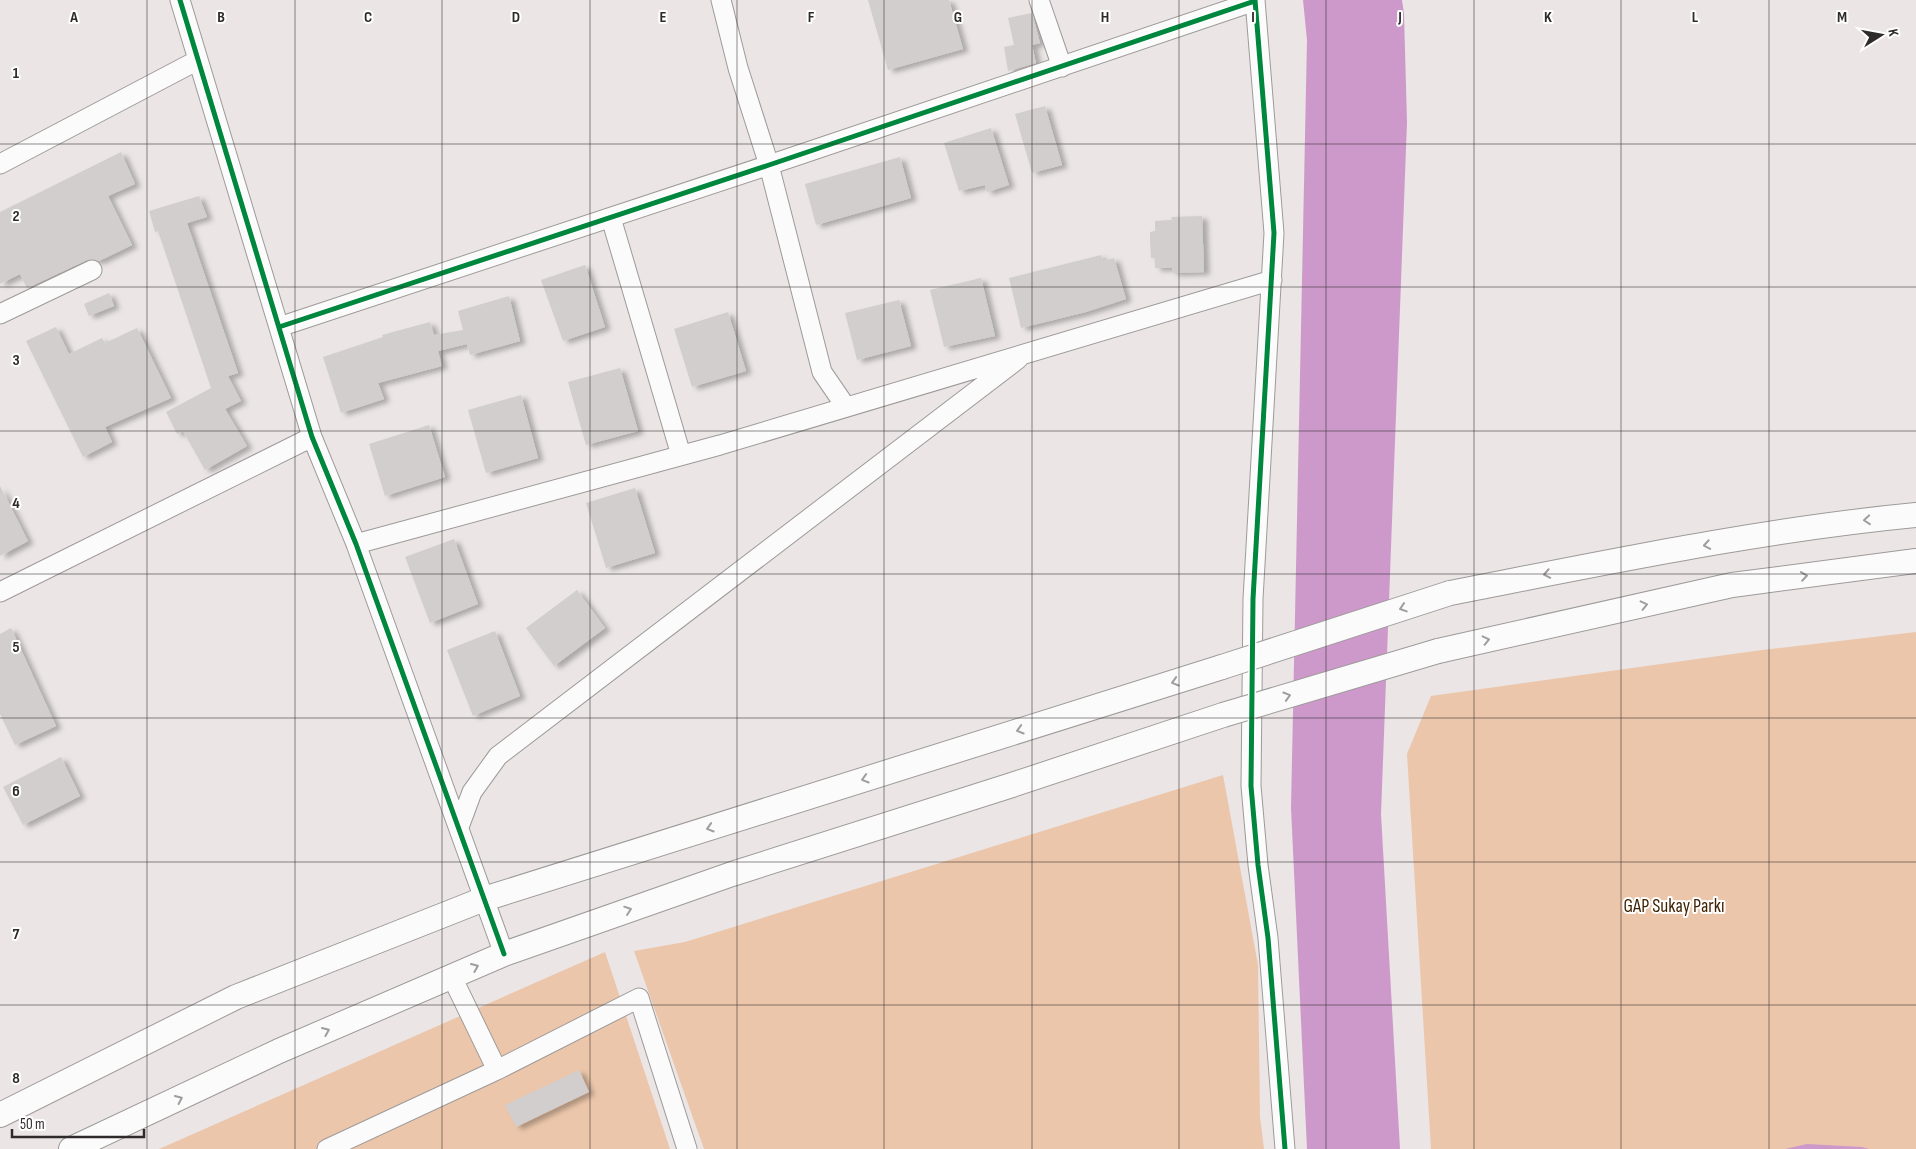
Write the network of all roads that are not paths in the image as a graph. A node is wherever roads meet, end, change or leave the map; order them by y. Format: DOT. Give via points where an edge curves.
graph roads {
  1 [pos="721,0"];
  2 [pos="1039,0"];
  3 [pos="1255,0"];
  4 [pos="185,1"];
  5 [pos="198,60"];
  6 [pos="1062,67"];
  7 [pos="0,164"];
  8 [pos="769,165"];
  9 [pos="611,218"];
  10 [pos="92,270"];
  11 [pos="1272,280"];
  12 [pos="0,314"];
  13 [pos="279,328"];
  14 [pos="1027,352"];
  15 [pos="846,407"];
  16 [pos="312,437"];
  17 [pos="681,455"];
  18 [pos="1916,515"];
  19 [pos="356,544"];
  20 [pos="1916,560"];
  21 [pos="0,592"];
  22 [pos="459,828"];
  23 [pos="484,899"];
  24 [pos="504,954"];
  25 [pos="452,977"];
  26 [pos="498,1070"];
  27 [pos="0,1115"];
  28 [pos="71,1149"];
  29 [pos="327,1149"];
  30 [pos="687,1149"];
  31 [pos="1285,1149"];
  1 -- 8 [label="street" via="738,68"];
  2 -- 6 [label="street"];
  3 -- 6 [label="street"];
  3 -- 11 [label="street" via="1274,233"];
  4 -- 5 [label="street"];
  5 -- 7 [label="street"];
  5 -- 13 [label="street"];
  6 -- 8 [label="street"];
  8 -- 9 [label="street"];
  8 -- 15 [label="street" via="822,372"];
  9 -- 13 [label="street"];
  9 -- 17 [label="street"];
  10 -- 12 [label="street"];
  11 -- 14 [label="street"];
  11 -- 31 [label="street" via="1253,598 1251,786 1268,938"];
  13 -- 16 [label="street"];
  14 -- 15 [label="street"];
  14 -- 22 [label="street" via="498,756 472,792"];
  15 -- 17 [label="street"];
  16 -- 19 [label="street"];
  16 -- 21 [label="street"];
  17 -- 19 [label="street"];
  18 -- 23 [label="main road, one-way, bridge" via="1831,523 1450,593"];
  19 -- 22 [label="street"];
  24 -- 20 [label="main road, one-way, bridge" via="732,874 1223,715 1438,651 1732,585"];
  22 -- 23 [label="street"];
  23 -- 24 [label="street"];
  23 -- 27 [label="main road" via="236,997"];
  25 -- 24 [label="main road, one-way"];
  25 -- 26 [label="street"];
  28 -- 25 [label="main road, one-way" via="279,1052"];
  26 -- 29 [label="street"];
  26 -- 30 [label="street" via="639,998"];
}
